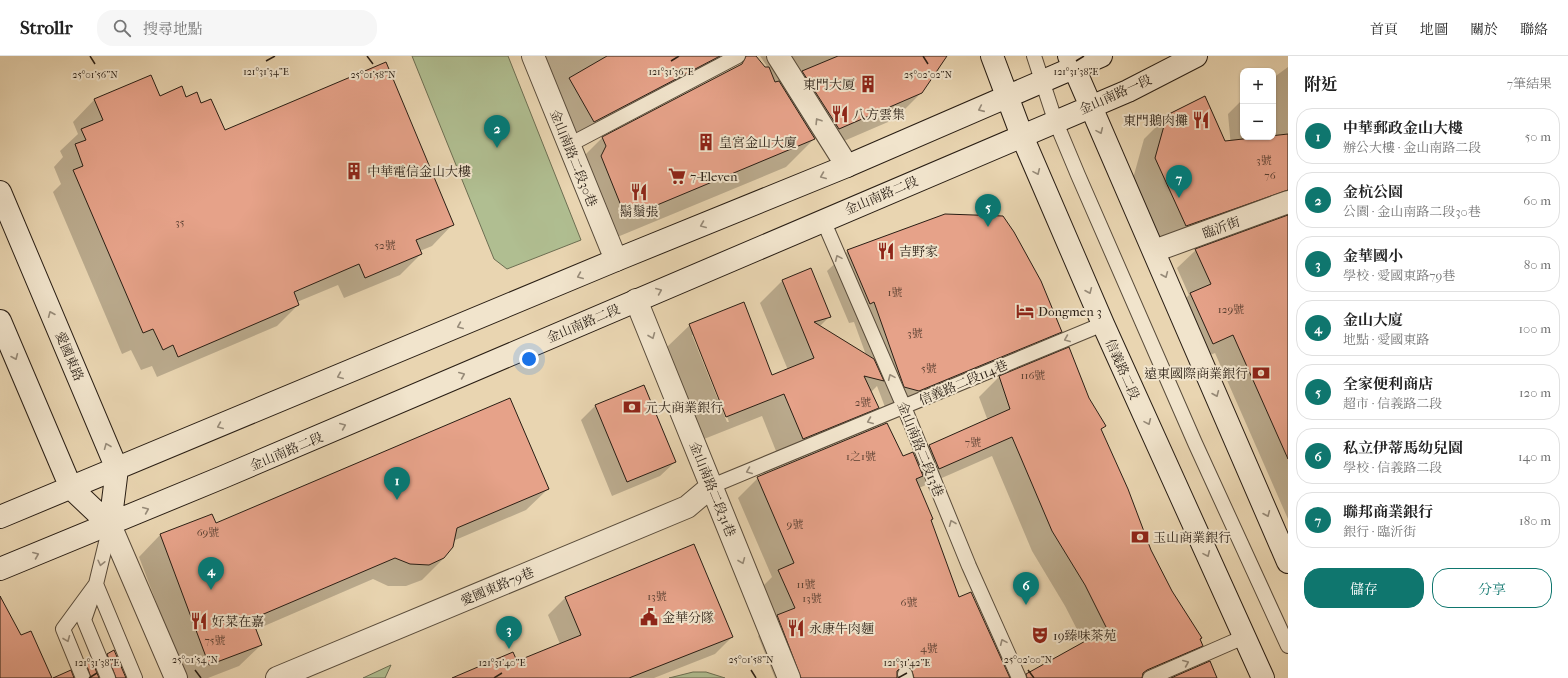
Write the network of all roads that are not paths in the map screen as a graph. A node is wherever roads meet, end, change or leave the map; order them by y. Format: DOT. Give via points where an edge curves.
graph roads {
  1 [pos="533,56"];
  2 [pos="738,56"];
  3 [pos="778,56"];
  4 [pos="992,56"];
  5 [pos="1034,56"];
  6 [pos="1101,56"];
  7 [pos="1196,56"];
  8 [pos="1072,62"];
  9 [pos="1042,81"];
  10 [pos="1007,97"];
  11 [pos="1090,106"];
  12 [pos="1055,120"];
  13 [pos="1022,136"];
  14 [pos="569,145"];
  15 [pos="846,166"];
  16 [pos="0,192"];
  17 [pos="1288,202"];
  18 [pos="823,220"];
  19 [pos="1154,251"];
  20 [pos="616,260"];
  21 [pos="636,300"];
  22 [pos="0,321"];
  23 [pos="1103,324"];
  24 [pos="904,407"];
  25 [pos="117,469"];
  26 [pos="712,486"];
  27 [pos="71,488"];
  28 [pos="0,517"];
  29 [pos="110,525"];
  30 [pos="1288,562"];
  31 [pos="0,570"];
  32 [pos="96,584"];
  33 [pos="1244,636"];
  34 [pos="1288,646"];
  35 [pos="83,678"];
  36 [pos="108,678"];
  37 [pos="135,678"];
  38 [pos="176,678"];
  39 [pos="277,678"];
  40 [pos="789,678"];
  41 [pos="1019,678"];
  42 [pos="1150,678"];
  43 [pos="1263,678"];
  1 -- 14 [label="main road, 金山南路二段30巷"];
  2 -- 14 [label="lane"];
  15 -- 3 [label="main road, one-way"];
  4 -- 10 [label="main road, 信義路二段"];
  5 -- 9 [label="lane"];
  6 -- 8 [label="main road"];
  7 -- 11 [label="main road, 金山南路一段" via="1128,91"];
  8 -- 9 [label="main road"];
  8 -- 11 [label="main road"];
  9 -- 10 [label="main road"];
  9 -- 12 [label="lane"];
  10 -- 13 [label="main road, 信義路二段"];
  10 -- 15 [label="main road, one-way"];
  11 -- 12 [label="main road, 金山南路一段"];
  11 -- 19 [label="main road, one-way"];
  12 -- 13 [label="main road, 金山南路二段"];
  12 -- 34 [label="lane" via="1195,443"];
  13 -- 18 [label="main road, 金山南路二段"];
  13 -- 23 [label="main road, 信義路二段, one-way"];
  14 -- 20 [label="main road, 金山南路二段30巷"];
  15 -- 20 [label="main road, one-way"];
  25 -- 16 [label="main road, 愛國東路, one-way"];
  17 -- 19 [label="main road, 臨沂街"];
  21 -- 18 [label="main road, 金山南路二段, one-way"];
  24 -- 18 [label="lane, 金山南路二段13巷, one-way"];
  19 -- 30 [label="main road, one-way"];
  20 -- 25 [label="main road, one-way"];
  21 -- 26 [label="main road, 金山南路二段31巷, one-way"];
  29 -- 21 [label="main road, 金山南路二段, one-way"];
  22 -- 27 [label="main road, one-way"];
  23 -- 24 [label="lane, 信義路二段114巷, one-way"];
  23 -- 33 [label="main road, 信義路二段, one-way"];
  24 -- 26 [label="lane, 信義路二段114巷, one-way"];
  41 -- 24 [label="lane, 金山南路二段13巷, one-way" via="969,566"];
  25 -- 27 [label="main road"];
  25 -- 29 [label="main road"];
  26 -- 39 [label="main road, 愛國東路79巷" via="687,507"];
  26 -- 40 [label="main road, 金山南路二段31巷, one-way"];
  27 -- 28 [label="main road"];
  27 -- 29 [label="main road"];
  31 -- 29 [label="main road, 金山南路二段, one-way"];
  29 -- 32 [label="lane, one-way"];
  29 -- 38 [label="main road"];
  32 -- 35 [label="lane, one-way" via="63,629"];
  32 -- 36 [label="lane" via="84,620"];
  32 -- 37 [label="lane"];
  42 -- 33 [label="lane, one-way"];
  33 -- 43 [label="main road, 信義路二段"];
}
